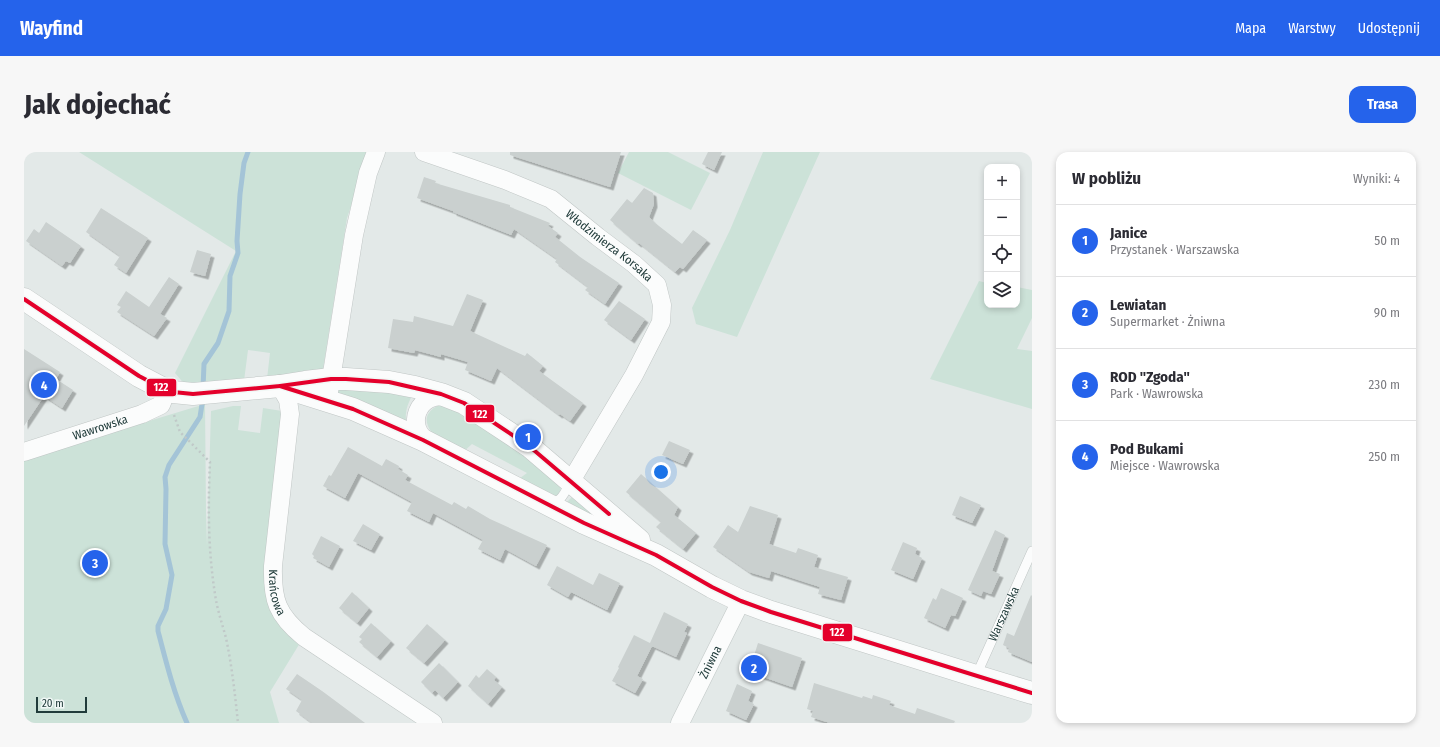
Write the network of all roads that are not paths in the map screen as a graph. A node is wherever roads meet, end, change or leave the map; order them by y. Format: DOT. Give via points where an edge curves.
graph roads {
  1 [pos="376,152"];
  2 [pos="424,152"];
  3 [pos="24,299"];
  4 [pos="331,379"];
  5 [pos="280,386"];
  6 [pos="164,397"];
  7 [pos="452,398"];
  8 [pos="327,401"];
  9 [pos="432,444"];
  10 [pos="24,452"];
  11 [pos="571,481"];
  12 [pos="544,502"];
  13 [pos="1032,551"];
  14 [pos="656,555"];
  15 [pos="741,601"];
  16 [pos="976,676"];
  17 [pos="1032,693"];
  18 [pos="433,723"];
  19 [pos="680,723"];
  1 -- 4 [label="street" via="368,173 354,235"];
  2 -- 11 [label="street, Włodzimierza Korsaka" via="551,199 657,285 662,305 661,322 634,375"];
  3 -- 6 [label="street" via="139,376"];
  4 -- 5 [label="street"];
  4 -- 7 [label="street" via="389,382"];
  4 -- 8 [label="street"];
  5 -- 6 [label="street" via="182,393"];
  5 -- 8 [label="street"];
  5 -- 18 [label="street, Krańcowa" via="288,400 290,414 273,566 274,593 278,608 285,619 304,637"];
  6 -- 10 [label="street, Wawrowska" via="142,414"];
  7 -- 9 [label="street" via="432,397 426,400 418,411 418,430 426,441"];
  7 -- 11 [label="street" via="464,403 529,446"];
  8 -- 9 [label="street"];
  9 -- 12 [label="street"];
  11 -- 12 [label="lane" via="557,502"];
  11 -- 14 [label="street"];
  12 -- 14 [label="street"];
  13 -- 16 [label="lane, Warszawska"];
  14 -- 15 [label="street"];
  15 -- 16 [label="street"];
  15 -- 19 [label="street, Żniwna"];
  16 -- 17 [label="street"];
}
